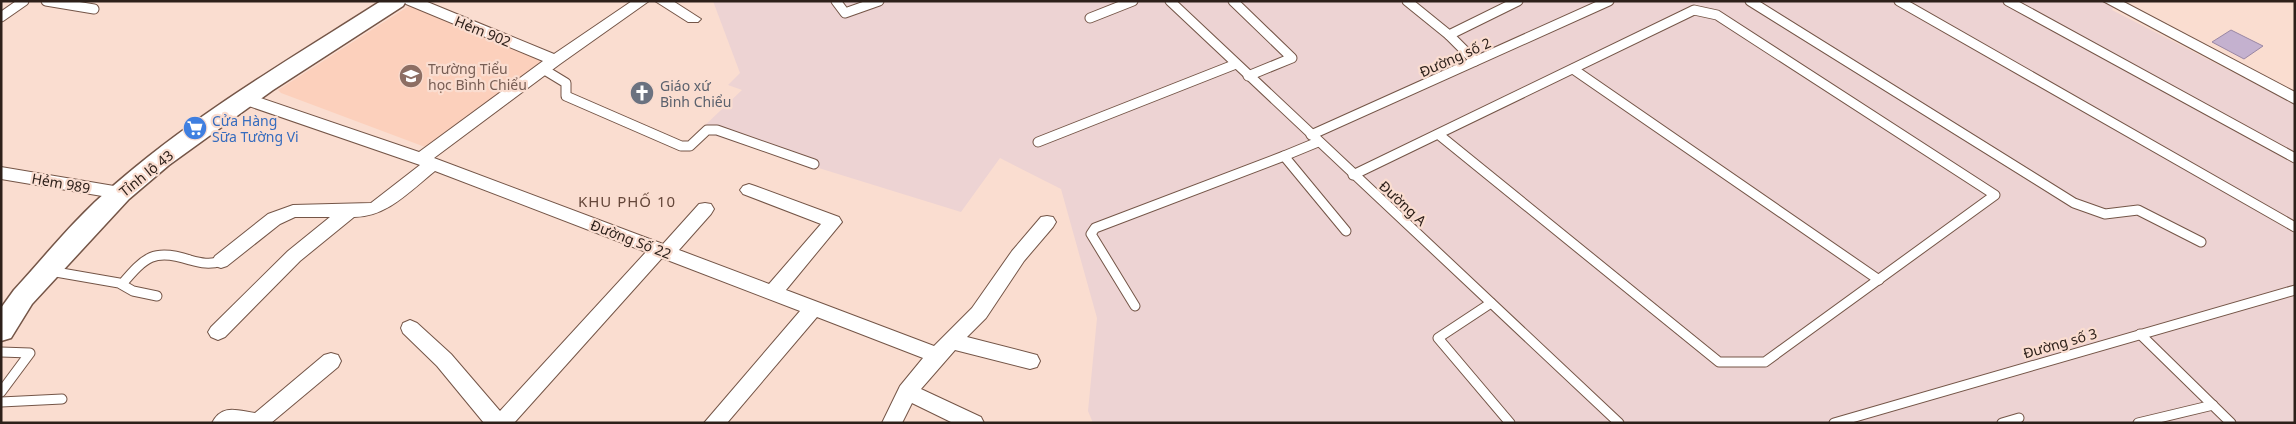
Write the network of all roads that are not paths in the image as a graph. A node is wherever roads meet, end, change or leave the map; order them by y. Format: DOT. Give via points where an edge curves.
graph roads {
  1 [pos="24,1"];
  2 [pos="46,1"];
  3 [pos="396,1"];
  4 [pos="411,1"];
  5 [pos="642,1"];
  6 [pos="662,1"];
  7 [pos="836,1"];
  8 [pos="879,1"];
  9 [pos="1133,1"];
  10 [pos="1170,1"];
  11 [pos="1233,1"];
  12 [pos="1407,1"];
  13 [pos="1518,1"];
  14 [pos="1609,1"];
  15 [pos="1750,1"];
  16 [pos="1899,1"];
  17 [pos="2008,1"];
  18 [pos="2110,1"];
  19 [pos="94,9"];
  20 [pos="1,17"];
  21 [pos="1090,18"];
  22 [pos="693,19"];
  23 [pos="1449,35"];
  24 [pos="1476,61"];
  25 [pos="549,64"];
  26 [pos="1236,64"];
  27 [pos="1572,69"];
  28 [pos="1248,76"];
  29 [pos="246,99"];
  30 [pos="2295,99"];
  31 [pos="1438,134"];
  32 [pos="1311,135"];
  33 [pos="1038,142"];
  34 [pos="1318,142"];
  35 [pos="1284,156"];
  36 [pos="2295,158"];
  37 [pos="427,161"];
  38 [pos="814,164"];
  39 [pos="1,173"];
  40 [pos="1353,175"];
  41 [pos="749,190"];
  42 [pos="120,193"];
  43 [pos="705,209"];
  44 [pos="350,211"];
  45 [pos="1047,222"];
  46 [pos="2295,227"];
  47 [pos="1346,231"];
  48 [pos="2201,242"];
  49 [pos="663,251"];
  50 [pos="221,261"];
  51 [pos="47,270"];
  52 [pos="1879,280"];
  53 [pos="122,284"];
  54 [pos="2295,290"];
  55 [pos="772,292"];
  56 [pos="156,296"];
  57 [pos="1491,304"];
  58 [pos="1135,306"];
  59 [pos="814,308"];
  60 [pos="410,328"];
  61 [pos="1,330"];
  62 [pos="218,332"];
  63 [pos="2140,334"];
  64 [pos="951,341"];
  65 [pos="1,352"];
  66 [pos="937,355"];
  67 [pos="331,361"];
  68 [pos="1030,361"];
  69 [pos="1,392"];
  70 [pos="907,392"];
  71 [pos="62,399"];
  72 [pos="1,402"];
  73 [pos="2213,405"];
  74 [pos="2019,418"];
  75 [pos="496,422"];
  76 [pos="222,423"];
  77 [pos="714,423"];
  78 [pos="892,423"];
  79 [pos="974,423"];
  80 [pos="1510,423"];
  81 [pos="1619,423"];
  82 [pos="1834,423"];
  83 [pos="2002,423"];
  84 [pos="2138,423"];
  85 [pos="2231,423"];
  1 -- 20 [label="lane"];
  2 -- 19 [label="lane"];
  3 -- 29 [label="main road, Tỉnh lộ 43"];
  4 -- 25 [label="street, Hẻm 902"];
  5 -- 25 [label="street"];
  6 -- 22 [label="street"];
  7 -- 8 [label="lane" via="845,13"];
  9 -- 21 [label="lane"];
  10 -- 26 [label="lane, Đường A"];
  11 -- 28 [label="lane" via="1292,58"];
  12 -- 23 [label="lane"];
  13 -- 23 [label="lane"];
  14 -- 24 [label="lane, Đường số 2"];
  15 -- 48 [label="lane" via="2074,203 2105,214 2138,210"];
  16 -- 46 [label="lane"];
  17 -- 36 [label="lane"];
  18 -- 30 [label="street"];
  23 -- 24 [label="lane"];
  24 -- 32 [label="lane, Đường số 2"];
  25 -- 37 [label="street"];
  25 -- 38 [label="lane" via="566,83 566,96 682,146 690,146 707,130 716,130"];
  26 -- 28 [label="lane, Đường A"];
  26 -- 33 [label="lane"];
  27 -- 31 [label="lane"];
  27 -- 52 [label="lane"];
  27 -- 52 [label="lane" via="1694,10 1717,15 1995,196"];
  28 -- 32 [label="lane, Đường A"];
  29 -- 37 [label="street, Đường Số 22"];
  29 -- 42 [label="main road, Tỉnh lộ 43"];
  31 -- 40 [label="lane"];
  31 -- 52 [label="lane" via="1719,362 1765,362"];
  32 -- 34 [label="lane, Đường A"];
  34 -- 35 [label="lane"];
  34 -- 40 [label="lane, Đường A"];
  35 -- 47 [label="lane"];
  35 -- 58 [label="lane" via="1095,228 1091,234"];
  37 -- 44 [label="street" via="377,208"];
  37 -- 49 [label="street, Đường Số 22"];
  39 -- 42 [label="street, Hẻm 989"];
  40 -- 57 [label="lane, Đường A"];
  41 -- 55 [label="street" via="833,222"];
  42 -- 51 [label="main road, Tỉnh lộ 43"];
  43 -- 49 [label="street"];
  44 -- 50 [label="street" via="287,212"];
  44 -- 62 [label="street" via="294,256"];
  45 -- 64 [label="street" via="1018,256 978,313"];
  49 -- 55 [label="street, Đường Số 22"];
  49 -- 75 [label="street" via="508,417"];
  50 -- 53 [label="lane" via="213,265 160,254 147,258"];
  51 -- 53 [label="lane"];
  51 -- 61 [label="main road, Tỉnh lộ 43"];
  53 -- 56 [label="lane" via="133,291"];
  54 -- 63 [label="lane, Đường số 3"];
  55 -- 59 [label="street, Đường Số 22"];
  57 -- 80 [label="lane" via="1438,338"];
  57 -- 81 [label="lane, Đường A"];
  59 -- 66 [label="street, Đường Số 22"];
  59 -- 77 [label="street"];
  60 -- 75 [label="street" via="444,360"];
  63 -- 73 [label="lane"];
  63 -- 82 [label="lane, Đường số 3"];
  64 -- 66 [label="street"];
  64 -- 68 [label="street"];
  65 -- 69 [label="lane" via="30,353"];
  66 -- 70 [label="street"];
  67 -- 76 [label="street" via="259,421 231,416"];
  70 -- 78 [label="street"];
  70 -- 79 [label="street"];
  71 -- 72 [label="lane"];
  73 -- 84 [label="lane"];
  73 -- 85 [label="lane"];
  74 -- 83 [label="lane"];
}
